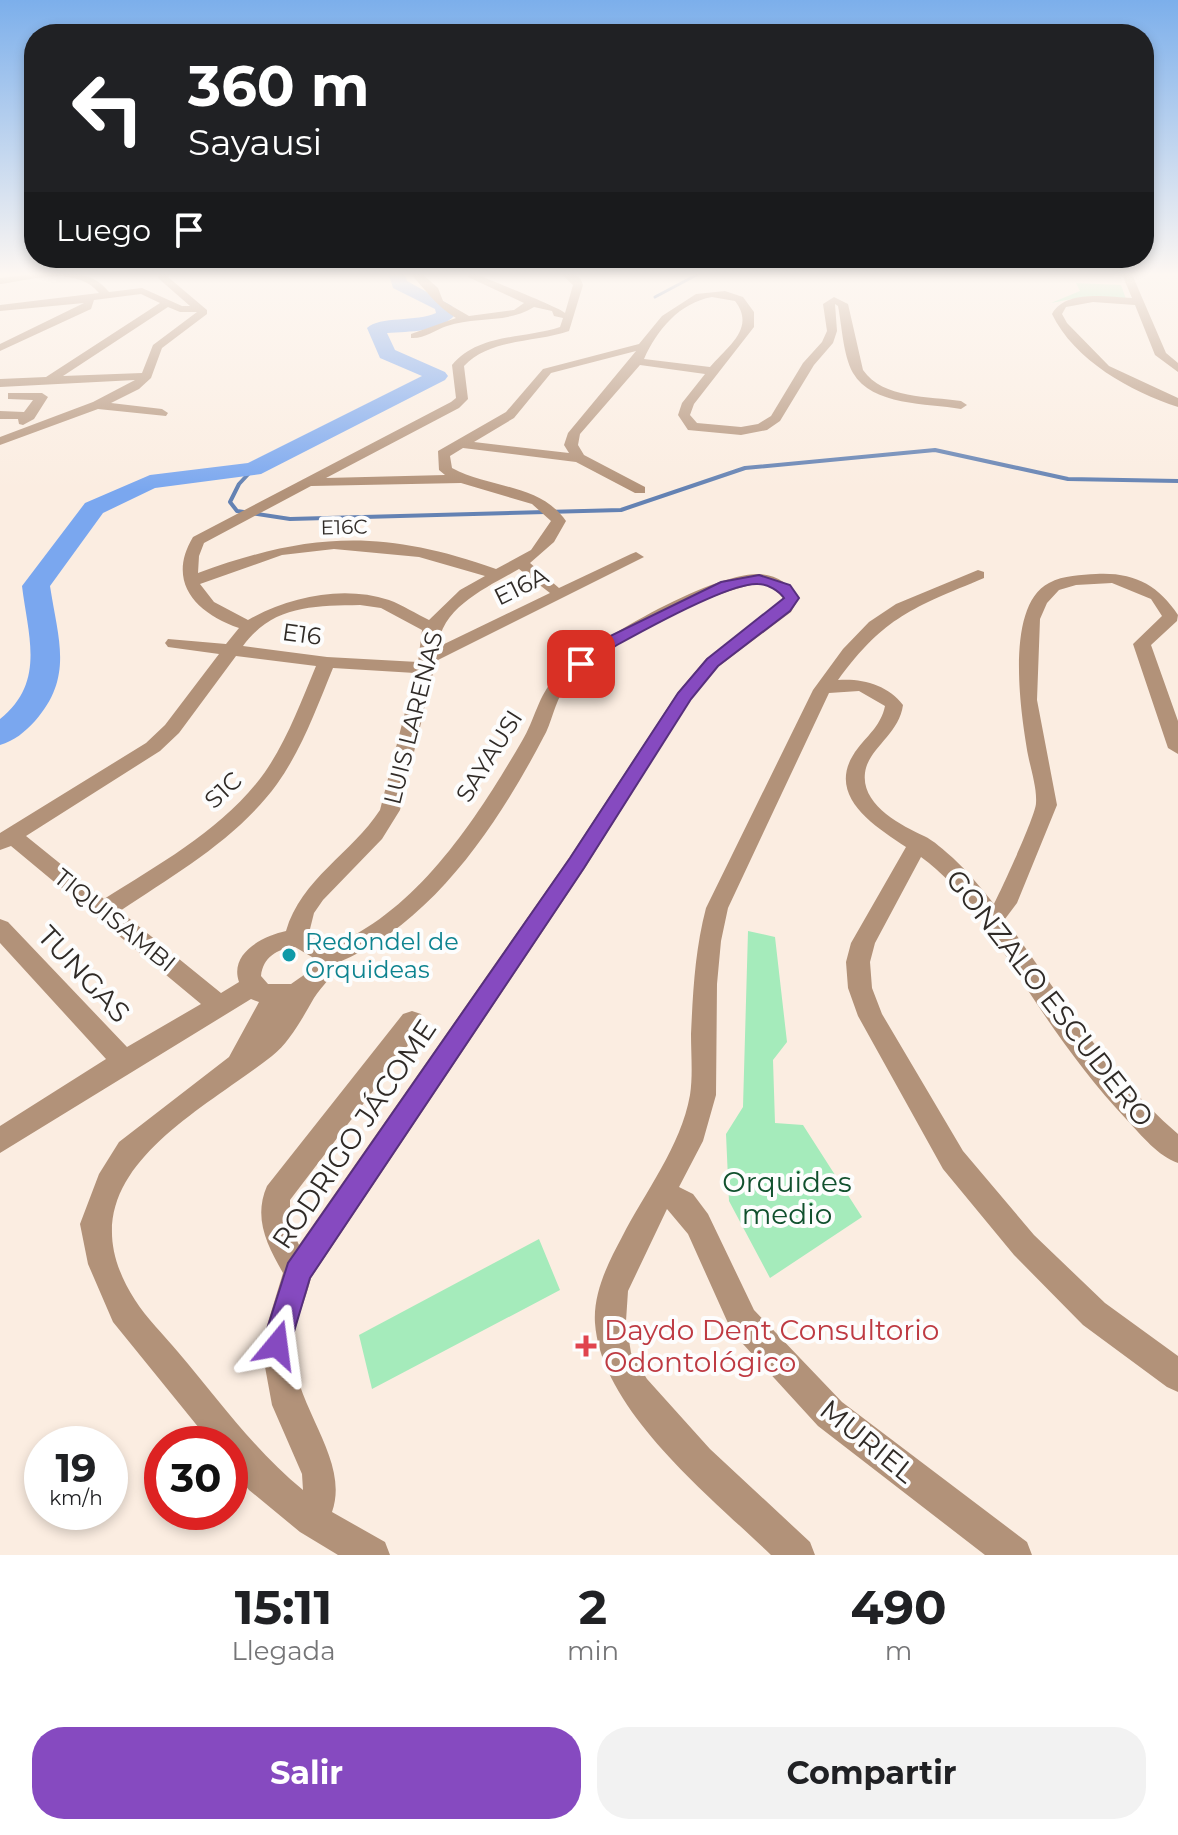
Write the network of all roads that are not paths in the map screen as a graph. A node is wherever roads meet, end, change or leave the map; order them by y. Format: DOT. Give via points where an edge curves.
graph roads {
  1 [pos="104,345"];
  2 [pos="160,345"];
  3 [pos="496,345"];
  4 [pos="734,345"];
  5 [pos="826,345"];
  6 [pos="852,345"];
  7 [pos="1082,345"];
  8 [pos="1157,345"];
  9 [pos="644,347"];
  10 [pos="637,361"];
  11 [pos="1178,369"];
  12 [pos="711,371"];
  13 [pos="147,376"];
  14 [pos="48,381"];
  15 [pos="0,383"];
  16 [pos="0,397"];
  17 [pos="1178,403"];
  18 [pos="97,405"];
  19 [pos="961,405"];
  20 [pos="162,413"];
  21 [pos="0,415"];
  22 [pos="28,415"];
  23 [pos="0,427"];
  24 [pos="0,441"];
  25 [pos="461,444"];
  26 [pos="579,458"];
  27 [pos="458,479"];
  28 [pos="307,483"];
  29 [pos="640,490"];
  30 [pos="636,557"];
  31 [pos="520,562"];
  32 [pos="498,575"];
  33 [pos="978,575"];
  34 [pos="192,581"];
  35 [pos="551,588"];
  36 [pos="791,598"];
  37 [pos="249,626"];
  38 [pos="431,628"];
  39 [pos="174,643"];
  40 [pos="232,649"];
  41 [pos="327,662"];
  42 [pos="427,663"];
  43 [pos="829,687"];
  44 [pos="1178,748"];
  45 [pos="6,840"];
  46 [pos="919,842"];
  47 [pos="103,911"];
  48 [pos="991,915"];
  49 [pos="0,928"];
  50 [pos="296,938"];
  51 [pos="325,958"];
  52 [pos="307,989"];
  53 [pos="263,992"];
  54 [pos="218,1004"];
  55 [pos="412,1021"];
  56 [pos="124,1061"];
  57 [pos="237,1065"];
  58 [pos="0,1141"];
  59 [pos="1178,1151"];
  60 [pos="662,1192"];
  61 [pos="298,1272"];
  62 [pos="1178,1376"];
  63 [pos="312,1520"];
  64 [pos="372,1555"];
  65 [pos="797,1555"];
  66 [pos="1014,1555"];
  1 -- 14 [label="street"];
  2 -- 13 [label="street"];
  3 -- 28 [label="street" via="458,365 462,399 455,405"];
  4 -- 12 [label="street"];
  5 -- 12 [label="street" via="776,418 762,427 716,432 693,427 684,415"];
  6 -- 19 [label="street" via="857,370 879,392"];
  7 -- 17 [label="street" via="1105,368"];
  8 -- 11 [label="street"];
  9 -- 10 [label="street"];
  9 -- 25 [label="street" via="547,371 510,415"];
  10 -- 12 [label="street"];
  10 -- 26 [label="street" via="574,433 571,445"];
  13 -- 14 [label="street"];
  13 -- 18 [label="street"];
  14 -- 15 [label="street"];
  16 -- 22 [label="street" via="42,397"];
  18 -- 20 [label="street"];
  18 -- 24 [label="street"];
  21 -- 22 [label="street"];
  22 -- 23 [label="street"];
  25 -- 26 [label="street"];
  25 -- 27 [label="street" via="443,454 446,470"];
  26 -- 29 [label="street"];
  27 -- 28 [label="street, LUIS LARENAS"];
  27 -- 31 [label="street, LUIS LARENAS" via="534,499 554,513 556,529"];
  28 -- 34 [label="street" via="198,540 188,557"];
  30 -- 42 [label="street, E16A"];
  31 -- 32 [label="street, LUIS LARENAS"];
  31 -- 35 [label="street"];
  32 -- 34 [label="street, E16C" via="430,553 357,545 283,550"];
  32 -- 38 [label="street, LUIS LARENAS" via="466,593"];
  33 -- 43 [label="street" via="883,620 862,637 828,681"];
  34 -- 37 [label="street" via="200,601 223,618"];
  36 -- 51 [label="street, SAYAUSI" via="785,588 759,579 726,585 609,643 581,664 558,684 534,737 440,876 368,940"];
  36 -- 61 [label="street, RODRIGO JÁCOME" via="712,663 684,696 577,863"];
  37 -- 38 [label="street" via="304,601 331,599 385,604"];
  37 -- 40 [label="street"];
  38 -- 42 [label="street, LUIS LARENAS"];
  39 -- 40 [label="street, E16"];
  40 -- 41 [label="street, E16"];
  40 -- 45 [label="street" via="153,747"];
  41 -- 42 [label="street, E16"];
  41 -- 47 [label="street, S1C" via="287,752 254,798 193,851"];
  42 -- 50 [label="street, LUIS LARENAS" via="390,810 375,834 315,894"];
  43 -- 46 [label="street, GONZALO ESCUDERO" via="876,690 894,705 888,729 866,750 854,782 871,812"];
  43 -- 60 [label="street" via="818,696 717,908 705,984 703,1095 689,1141"];
  44 -- 48 [label="street" via="1142,644 1171,617 1166,606 1132,583 1112,578 1053,587 1039,601 1032,619 1028,700 1047,805 1006,903"];
  45 -- 47 [label="street, TIQUISAMBI"];
  46 -- 48 [label="street, GONZALO ESCUDERO" via="951,868"];
  46 -- 62 [label="street" via="860,952 860,988 870,1016 953,1160 1024,1245 1094,1314"];
  47 -- 54 [label="street, TIQUISAMBI"];
  48 -- 59 [label="street, GONZALO ESCUDERO" via="1074,1036 1141,1120"];
  49 -- 56 [label="street, TUNGAS"];
  50 -- 51 [label="street" via="320,947"];
  50 -- 53 [label="street" via="261,950 249,968"];
  51 -- 52 [label="street" via="325,969"];
  52 -- 53 [label="street" via="284,997"];
  52 -- 57 [label="street" via="265,1047"];
  53 -- 54 [label="street"];
  53 -- 57 [label="street" via="263,1023"];
  54 -- 56 [label="street"];
  55 -- 61 [label="street" via="277,1195 272,1221"];
  56 -- 58 [label="street"];
  57 -- 63 [label="street" via="129,1151 109,1183 95,1224 103,1264 124,1311 261,1478"];
  60 -- 65 [label="street" via="613,1291 610,1321 616,1357 635,1391 698,1461"];
  60 -- 66 [label="street, MURIEL" via="683,1203 698,1224 743,1321 830,1414"];
  61 -- 63 [label="street, RODRIGO JÁCOME" via="277,1345 288,1405 319,1473 321,1495"];
  63 -- 64 [label="street"];
}
